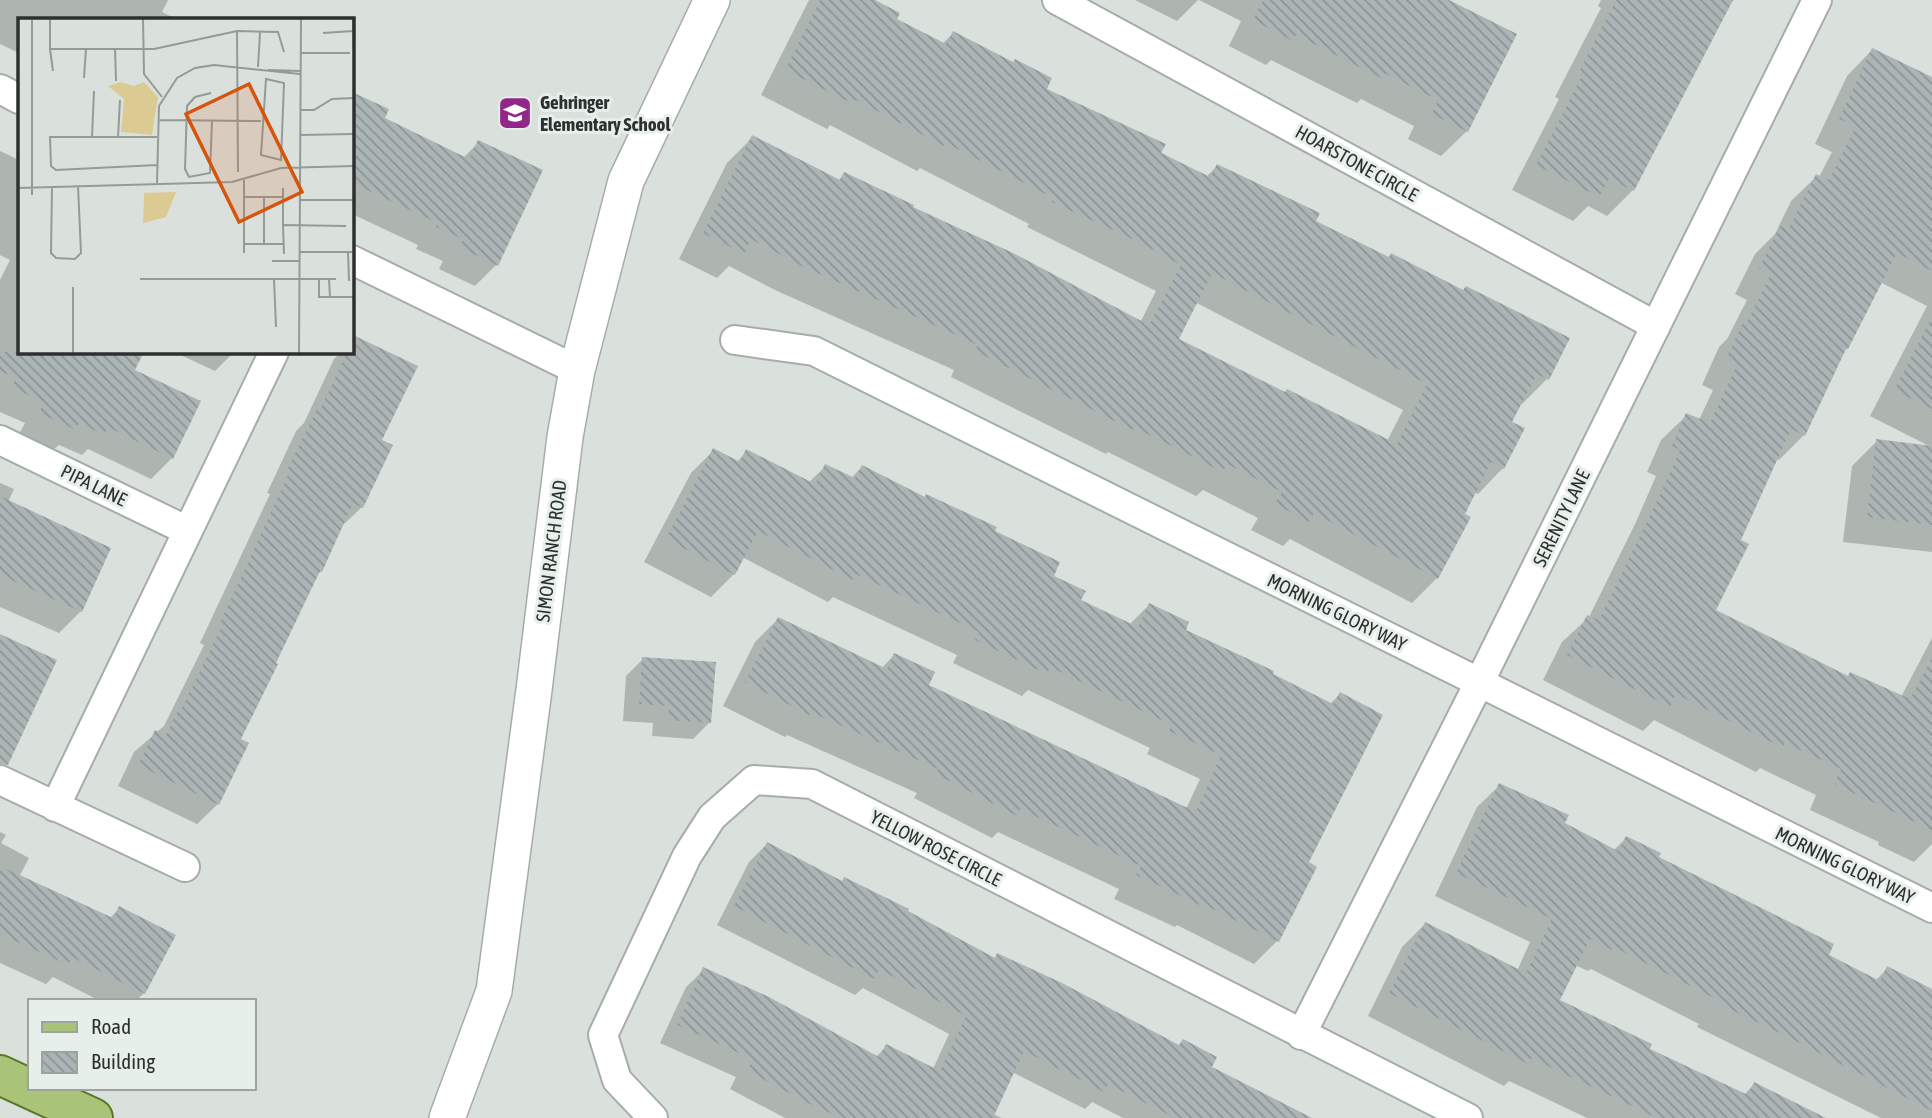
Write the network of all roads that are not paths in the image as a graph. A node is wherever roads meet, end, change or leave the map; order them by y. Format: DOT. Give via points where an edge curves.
graph roads {
  1 [pos="712,0"];
  2 [pos="1057,0"];
  3 [pos="1817,0"];
  4 [pos="0,89"];
  5 [pos="18,98"];
  6 [pos="354,261"];
  7 [pos="1656,326"];
  8 [pos="735,341"];
  9 [pos="273,354"];
  10 [pos="577,370"];
  11 [pos="0,440"];
  12 [pos="188,531"];
  13 [pos="1479,683"];
  14 [pos="0,780"];
  15 [pos="55,807"];
  16 [pos="185,867"];
  17 [pos="1932,908"];
  18 [pos="1301,1035"];
  19 [pos="0,1075"];
  20 [pos="28,1088"];
  21 [pos="32,1090"];
  22 [pos="93,1118"];
  23 [pos="447,1118"];
  24 [pos="653,1118"];
  25 [pos="1468,1118"];
  1 -- 10 [label="street, SIMON RANCH ROAD" via="626,181"];
  2 -- 7 [label="street, HOARSTONE CIRCLE"];
  3 -- 7 [label="street, SERENITY LANE"];
  4 -- 5 [label="street"];
  6 -- 10 [label="street"];
  7 -- 13 [label="street, SERENITY LANE"];
  8 -- 13 [label="street, MORNING GLORY WAY" via="814,351"];
  9 -- 12 [label="street"];
  10 -- 23 [label="street, SIMON RANCH ROAD" via="494,991"];
  11 -- 12 [label="street, PIPA LANE"];
  12 -- 15 [label="street"];
  13 -- 17 [label="street, MORNING GLORY WAY"];
  13 -- 18 [label="street, SERENITY LANE"];
  14 -- 15 [label="street"];
  15 -- 16 [label="street"];
  18 -- 24 [label="street, YELLOW ROSE CIRCLE" via="812,784 754,780 712,817 687,856 603,1035 617,1080"];
  18 -- 25 [label="street, YELLOW ROSE CIRCLE"];
  19 -- 20 [label="main road"];
  21 -- 22 [label="main road"];
}
